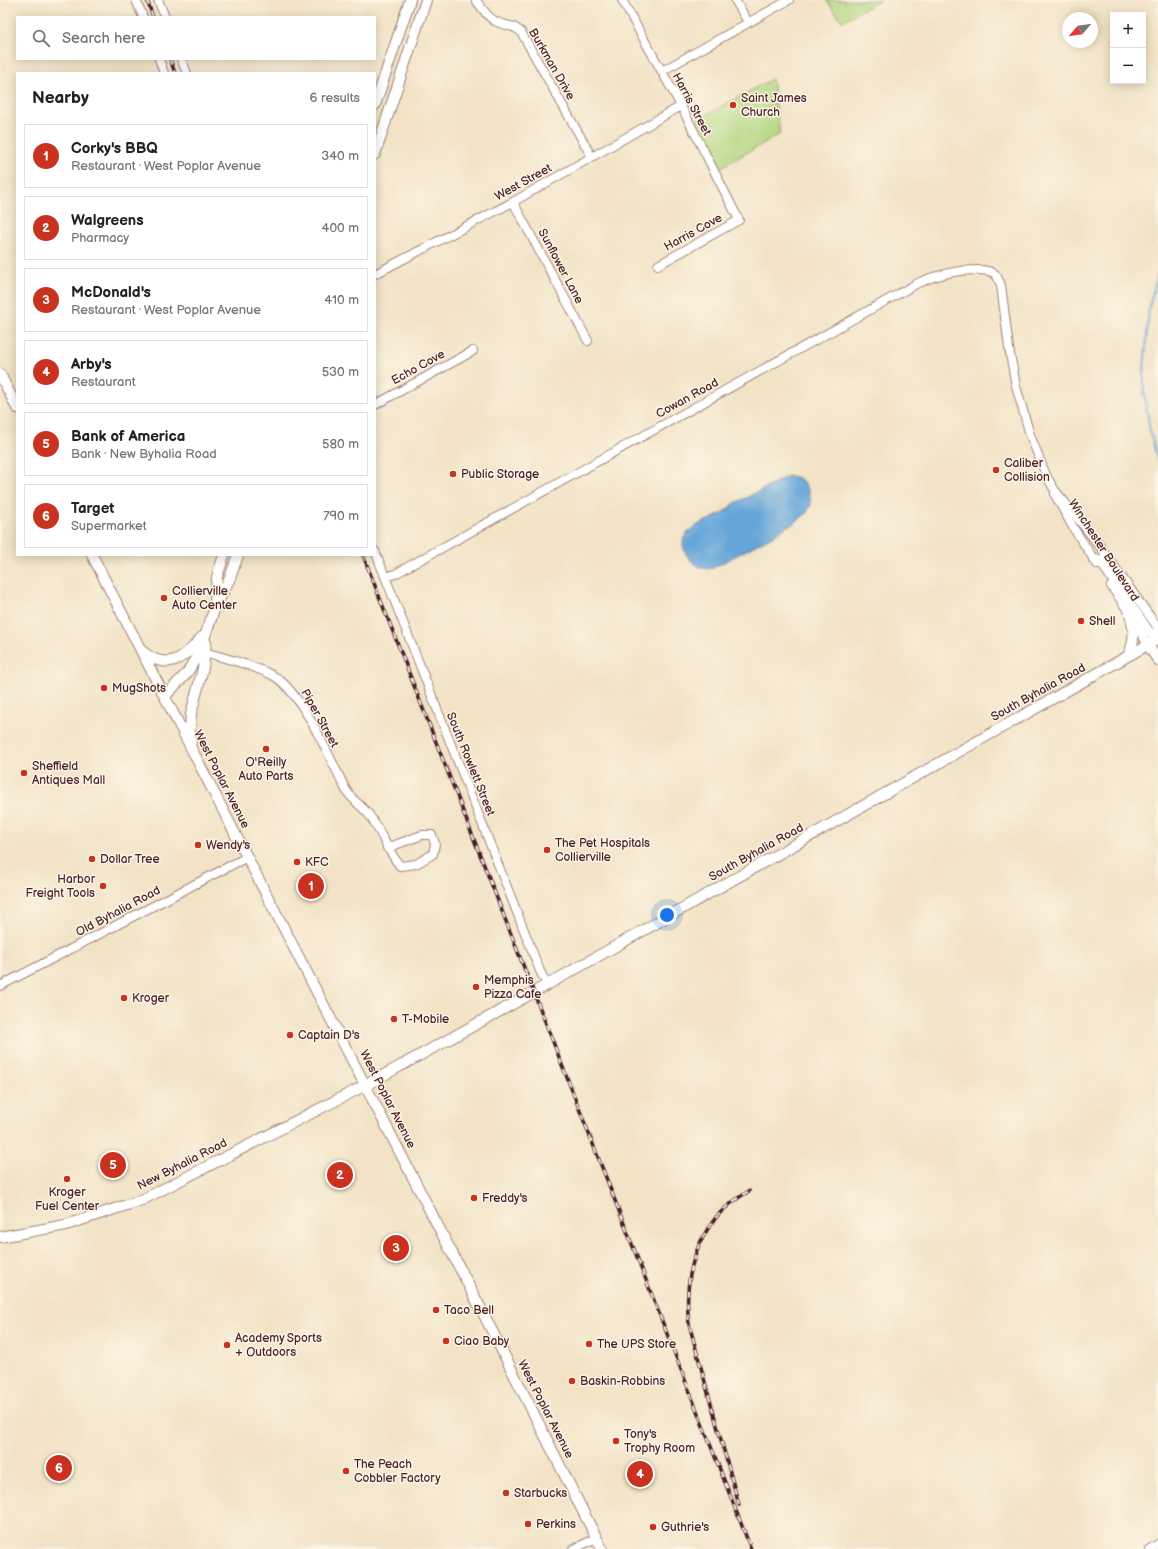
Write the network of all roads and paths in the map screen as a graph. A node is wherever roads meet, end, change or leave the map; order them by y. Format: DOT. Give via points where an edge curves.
graph roads {
  1 [pos="136,0"];
  2 [pos="158,0"];
  3 [pos="410,0"];
  4 [pos="426,0"];
  5 [pos="476,0"];
  6 [pos="622,0"];
  7 [pos="735,0"];
  8 [pos="788,0"];
  9 [pos="143,16"];
  10 [pos="165,16"];
  11 [pos="748,22"];
  12 [pos="159,60"];
  13 [pos="181,60"];
  14 [pos="662,71"];
  15 [pos="164,72"];
  16 [pos="186,72"];
  17 [pos="382,84"];
  18 [pos="396,91"];
  19 [pos="376,102"];
  20 [pos="681,106"];
  21 [pos="376,151"];
  22 [pos="592,157"];
  23 [pos="513,202"];
  24 [pos="739,220"];
  25 [pos="658,265"];
  26 [pos="376,273"];
  27 [pos="1001,285"];
  28 [pos="588,341"];
  29 [pos="473,350"];
  30 [pos="0,374"];
  31 [pos="376,404"];
  32 [pos="16,406"];
  33 [pos="1054,489"];
  34 [pos="376,554"];
  35 [pos="93,556"];
  36 [pos="224,556"];
  37 [pos="238,556"];
  38 [pos="1094,560"];
  39 [pos="385,577"];
  40 [pos="214,610"];
  41 [pos="1130,613"];
  42 [pos="1158,628"];
  43 [pos="1158,637"];
  44 [pos="1147,644"];
  45 [pos="1158,644"];
  46 [pos="141,650"];
  47 [pos="199,651"];
  48 [pos="1128,656"];
  49 [pos="1158,660"];
  50 [pos="165,696"];
  51 [pos="192,749"];
  52 [pos="387,848"];
  53 [pos="247,857"];
  54 [pos="547,985"];
  55 [pos="0,986"];
  56 [pos="366,1085"];
  57 [pos="0,1237"];
  58 [pos="596,1538"];
  59 [pos="1158,1544"];
  60 [pos="574,1549"];
  61 [pos="602,1549"];
  62 [pos="1150,1549"];
  1 -- 9 [label="street"];
  2 -- 10 [label="street"];
  3 -- 17 [label="main road"];
  4 -- 18 [label="main road"];
  5 -- 22 [label="street, Burkman Drive" via="490,18 514,26 520,32"];
  6 -- 14 [label="street, Harris Street"];
  7 -- 11 [label="street"];
  8 -- 11 [label="street"];
  11 -- 14 [label="street"];
  12 -- 15 [label="street"];
  13 -- 16 [label="street"];
  14 -- 20 [label="street, Harris Street"];
  17 -- 18 [label="main road"];
  17 -- 19 [label="main road"];
  18 -- 21 [label="main road"];
  20 -- 22 [label="street, West Street"];
  20 -- 24 [label="street, Harris Street"];
  22 -- 23 [label="street, West Street"];
  23 -- 26 [label="street, West Street"];
  23 -- 28 [label="street, Sunflower Lane"];
  24 -- 25 [label="street, Harris Cove"];
  27 -- 33 [label="street, Winchester Boulevard" via="1016,386 1038,456"];
  27 -- 39 [label="street, Cowan Road" via="994,273 981,270 953,271 930,278 402,571"];
  29 -- 31 [label="street, Echo Cove"];
  30 -- 32 [label="main road"];
  33 -- 38 [label="street, Winchester Boulevard" via="1063,510"];
  33 -- 42 [label="street, Winchester Boulevard" via="1099,545"];
  34 -- 39 [label="street, South Rowlett Street"];
  35 -- 46 [label="main road, West Poplar Avenue"];
  36 -- 40 [label="main road" via="217,577"];
  37 -- 40 [label="main road"];
  38 -- 41 [label="street, Winchester Boulevard"];
  38 -- 43 [label="main road" via="1100,561 1148,630"];
  39 -- 54 [label="street, South Rowlett Street"];
  40 -- 47 [label="main road"];
  41 -- 44 [label="street, Winchester Boulevard"];
  41 -- 48 [label="main road" via="1134,634"];
  43 -- 44 [label="main road, South Byhalia Road"];
  44 -- 45 [label="main road"];
  44 -- 48 [label="main road, South Byhalia Road"];
  44 -- 49 [label="main road"];
  46 -- 47 [label="main road" via="157,660 167,661"];
  46 -- 50 [label="main road, West Poplar Avenue"];
  47 -- 50 [label="main road" via="187,673"];
  47 -- 51 [label="main road" via="203,668 190,714"];
  47 -- 52 [label="street, Piper Street" via="274,675 293,692 346,790 368,816"];
  48 -- 54 [label="main road, South Byhalia Road"];
  50 -- 51 [label="main road, West Poplar Avenue"];
  51 -- 53 [label="main road, West Poplar Avenue"];
  52 -- 52 [label="street, Piper Street" via="422,834 432,836 435,844 433,854 416,864 400,866"];
  53 -- 55 [label="street, Old Byhalia Road"];
  53 -- 56 [label="main road, West Poplar Avenue"];
  54 -- 56 [label="main road, South Byhalia Road"];
  56 -- 57 [label="main road, New Byhalia Road" via="142,1200 66,1225"];
  56 -- 58 [label="main road, West Poplar Avenue" via="513,1370"];
  58 -- 60 [label="street"];
  58 -- 61 [label="main road, West Poplar Avenue"];
  59 -- 62 [label="street"];
}
